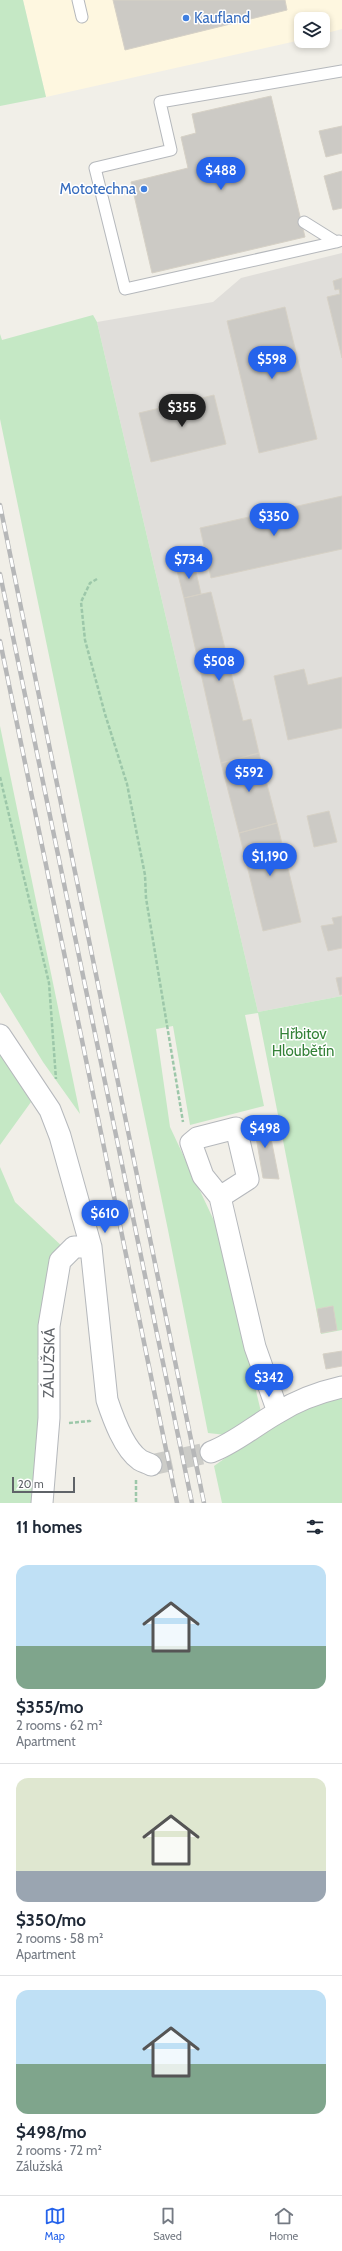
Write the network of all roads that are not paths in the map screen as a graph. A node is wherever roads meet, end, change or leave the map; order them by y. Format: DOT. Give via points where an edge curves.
graph roads {
  1 [pos="78,0"];
  2 [pos="82,17"];
  3 [pos="342,71"];
  4 [pos="304,222"];
  5 [pos="339,241"];
  6 [pos="0,1035"];
  7 [pos="220,1197"];
  8 [pos="91,1247"];
  9 [pos="342,1387"];
  10 [pos="278,1412"];
  11 [pos="211,1452"];
  12 [pos="151,1465"];
  13 [pos="42,1503"];
  1 -- 2 [label="lane"];
  3 -- 5 [label="lane" via="160,102 171,150 94,168 125,289"];
  4 -- 5 [label="lane"];
  6 -- 8 [label="street" via="50,1110 60,1136"];
  7 -- 7 [label="street" via="248,1179 236,1128 197,1138 191,1143 203,1176"];
  7 -- 10 [label="street" via="255,1347"];
  8 -- 12 [label="street" via="107,1400 114,1421 130,1448 140,1460"];
  8 -- 13 [label="street, ZÁLUŽSKÁ" via="74,1247 60,1261 49,1326 49,1418"];
  9 -- 10 [label="street" via="324,1391"];
  10 -- 11 [label="street" via="227,1446"];
}
